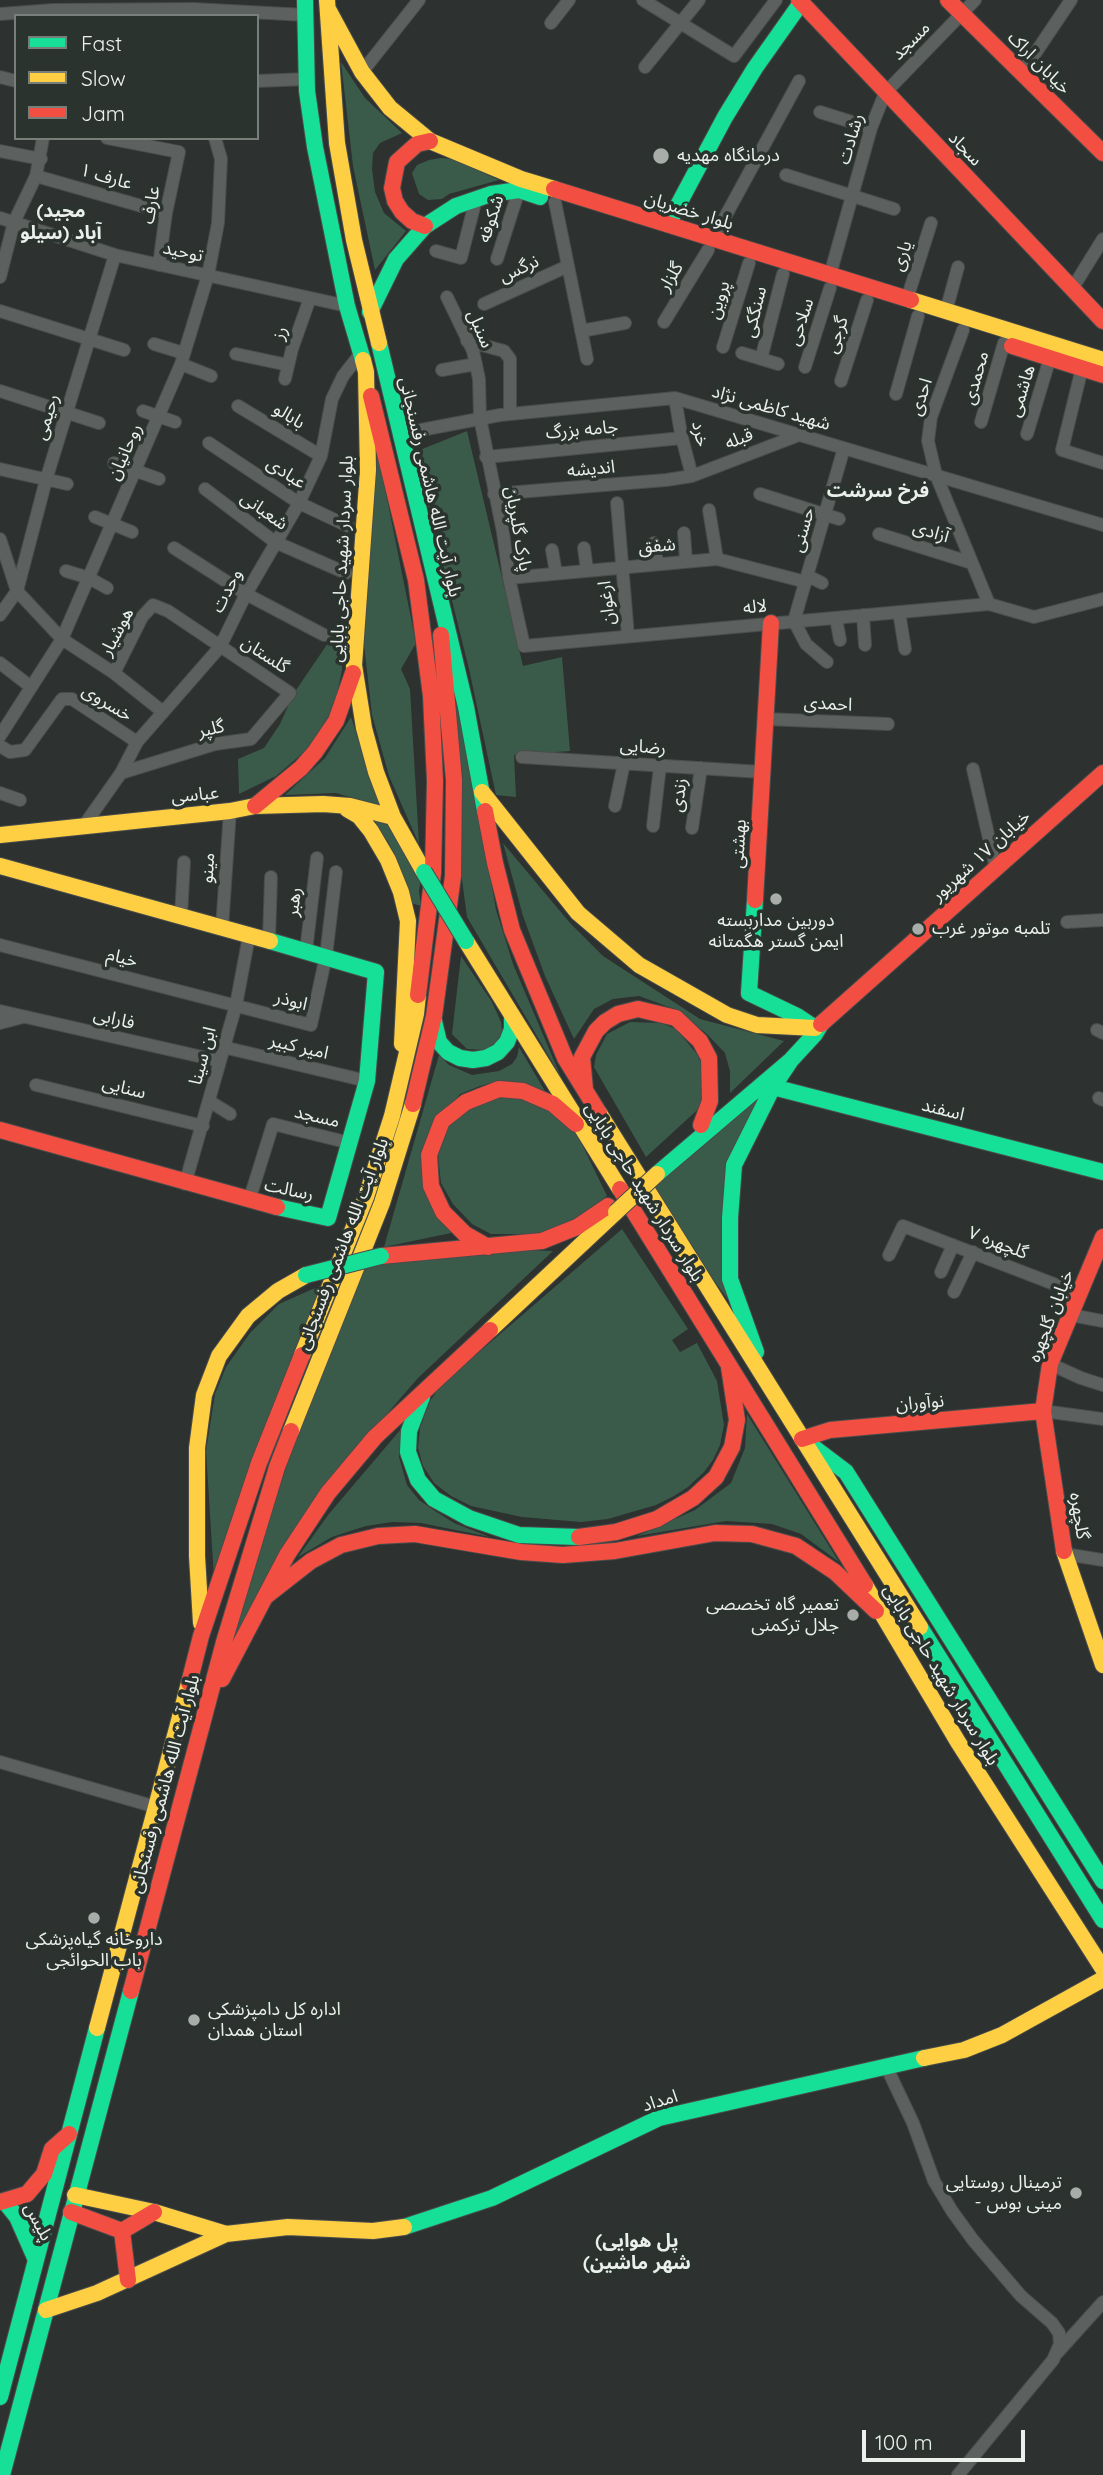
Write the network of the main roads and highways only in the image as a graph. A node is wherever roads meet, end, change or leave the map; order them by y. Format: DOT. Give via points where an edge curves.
graph roads {
  1 [pos="948,0"];
  2 [pos="800,1"];
  3 [pos="327,4"];
  4 [pos="305,8"];
  5 [pos="430,141"];
  6 [pos="1103,153"];
  7 [pos="668,225"];
  8 [pos="425,226"];
  9 [pos="710,244"];
  10 [pos="830,282"];
  11 [pos="370,312"];
  12 [pos="1103,321"];
  13 [pos="1103,360"];
  14 [pos="366,372"];
  15 [pos="1103,375"];
  16 [pos="433,574"];
  17 [pos="771,624"];
  18 [pos="354,667"];
  19 [pos="1103,773"];
  20 [pos="481,790"];
  21 [pos="339,805"];
  22 [pos="255,806"];
  23 [pos="393,817"];
  24 [pos="0,835"];
  25 [pos="0,866"];
  26 [pos="434,1016"];
  27 [pos="512,1016"];
  28 [pos="818,1026"];
  29 [pos="791,1060"];
  30 [pos="400,1083"];
  31 [pos="774,1087"];
  32 [pos="584,1089"];
  33 [pos="701,1125"];
  34 [pos="0,1130"];
  35 [pos="583,1130"];
  36 [pos="655,1171"];
  37 [pos="1103,1172"];
  38 [pos="614,1207"];
  39 [pos="1103,1237"];
  40 [pos="488,1247"];
  41 [pos="729,1366"];
  42 [pos="425,1389"];
  43 [pos="771,1389"];
  44 [pos="1043,1410"];
  45 [pos="802,1439"];
  46 [pos="265,1597"];
  47 [pos="888,1622"];
  48 [pos="201,1636"];
  49 [pos="1102,1658"];
  50 [pos="986,1695"];
  51 [pos="969,1703"];
  52 [pos="204,1714"];
  53 [pos="984,1729"];
  54 [pos="958,1742"];
  55 [pos="156,1807"];
  56 [pos="178,1812"];
  57 [pos="1103,1881"];
  58 [pos="1103,1920"];
  59 [pos="1103,1969"];
  60 [pos="1103,1979"];
  61 [pos="69,2134"];
  62 [pos="55,2190"];
  63 [pos="75,2195"];
  64 [pos="3,2202"];
  65 [pos="51,2207"];
  66 [pos="71,2212"];
  67 [pos="154,2212"];
  68 [pos="122,2231"];
  69 [pos="226,2234"];
  70 [pos="36,2260"];
  71 [pos="128,2280"];
  72 [pos="46,2310"];
  73 [pos="0,2397"];
  74 [pos="2,2475"];
  1 -- 6 [label="main road, خیابان اراک"];
  2 -- 7 [label="main road, سجاد" via="725,117"];
  2 -- 12 [label="main road, سجاد"];
  3 -- 5 [label="main road, بلوار خضریان" via="362,72 390,108"];
  3 -- 11 [label="main road, بلوار آیت الله هاشمی رفسنجانی" via="337,143"];
  4 -- 14 [label="main road, بلوار آیت الله هاشمی رفسنجانی" via="315,147 347,306"];
  5 -- 7 [label="main road, بلوار خضریان" via="521,179"];
  5 -- 8 [label="main road" via="417,144 397,162 392,188 402,212"];
  7 -- 9 [label="main road, بلوار خضریان"];
  8 -- 9 [label="main road, بلوار خضریان" via="456,206 519,190"];
  8 -- 11 [label="main road, بلوار خضریان" via="396,259"];
  9 -- 10 [label="main road, بلوار خضریان"];
  9 -- 10 [label="main road, بلوار خضریان" via="783,274"];
  10 -- 13 [label="main road, بلوار خضریان" via="907,299"];
  10 -- 15 [label="main road, بلوار خضریان" via="867,300"];
  11 -- 16 [label="main road, بلوار آیت الله هاشمی رفسنجانی"];
  14 -- 18 [label="main road, بلوار سردار شهید حاجی بابایی" via="368,470"];
  14 -- 30 [label="main road, بلوار آیت الله هاشمی رفسنجانی" via="416,580 432,709 433,873 416,1014"];
  16 -- 20 [label="main road, بلوار سردار شهید حاجی بابایی" via="467,707"];
  16 -- 26 [label="main road, بلوار آیت الله هاشمی رفسنجانی" via="454,780 453,876"];
  17 -- 28 [label="main road, بهشتی" via="749,993"];
  18 -- 22 [label="main road" via="336,721 316,752"];
  18 -- 23 [label="main road, بلوار سردار شهید حاجی بابایی" via="364,728"];
  19 -- 28 [label="main road, خیابان ۱۷ شهریور"];
  20 -- 28 [label="main road" via="578,913 639,965 727,1015 758,1025"];
  20 -- 32 [label="main road, بلوار سردار شهید حاجی بابایی" via="513,930 565,1058"];
  21 -- 22 [label="main road, عباسی"];
  21 -- 23 [label="main road, عباسی"];
  21 -- 30 [label="main road" via="359,816 371,831 388,860 408,921"];
  22 -- 24 [label="main road, عباسی"];
  23 -- 27 [label="main road, بلوار سردار شهید حاجی بابایی, bridge"];
  25 -- 34 [label="main road, رسالت" via="376,972 367,1081 328,1218 249,1201"];
  26 -- 27 [label="main road" via="439,1042 460,1058 473,1060 498,1052 507,1042"];
  26 -- 52 [label="main road, بلوار آیت الله هاشمی رفسنجانی" via="409,1121 382,1203 277,1466"];
  27 -- 35 [label="main road, بلوار سردار شهید حاجی بابایی"];
  28 -- 29 [label="main road"];
  28 -- 33 [label="main road"];
  29 -- 31 [label="main road"];
  29 -- 36 [label="main road"];
  30 -- 48 [label="main road, بلوار آیت الله هاشمی رفسنجانی" via="366,1197 259,1463"];
  31 -- 37 [label="main road, اسفند"];
  31 -- 43 [label="main road" via="734,1165 730,1218 730,1279"];
  32 -- 33 [label="main road" via="582,1056 605,1022 638,1009 676,1018 700,1041 709,1058 710,1101"];
  32 -- 43 [label="main road, بلوار سردار شهید حاجی بابایی"];
  33 -- 36 [label="main road"];
  35 -- 40 [label="main road" via="553,1104 523,1091 499,1089 466,1102 442,1121 429,1155 430,1186 443,1212 465,1234"];
  35 -- 41 [label="main road, بلوار سردار شهید حاجی بابایی"];
  36 -- 38 [label="main road, bridge"];
  38 -- 40 [label="main road" via="542,1241"];
  38 -- 42 [label="main road"];
  39 -- 44 [label="main road, خیابان گلچهره" via="1050,1364"];
  40 -- 48 [label="main road, bridge" via="381,1256 306,1275 248,1316 219,1356 204,1395 197,1461"];
  41 -- 42 [label="main road" via="737,1420 732,1447 716,1477 693,1498 657,1519 616,1532 571,1538 519,1535 469,1518 434,1499 418,1480 408,1452 409,1431"];
  41 -- 47 [label="main road, بلوار سردار شهید حاجی بابایی"];
  42 -- 46 [label="main road" via="375,1437 328,1493"];
  43 -- 45 [label="main road, بلوار سردار شهید حاجی بابایی"];
  44 -- 45 [label="main road, نوآوران" via="830,1430"];
  44 -- 49 [label="main road, گلچهره" via="1065,1553"];
  45 -- 50 [label="main road" via="846,1472"];
  45 -- 51 [label="main road, بلوار سردار شهید حاجی بابایی"];
  46 -- 47 [label="main road" via="311,1560 341,1545 378,1536 415,1534 563,1555 615,1551 715,1532 740,1533 796,1546 835,1572"];
  46 -- 52 [label="main road"];
  47 -- 54 [label="main road, بلوار سردار شهید حاجی بابایی"];
  48 -- 55 [label="main road, بلوار آیت الله هاشمی رفسنجانی"];
  50 -- 51 [label="main road"];
  50 -- 57 [label="main road"];
  51 -- 53 [label="main road, بلوار سردار شهید حاجی بابایی"];
  52 -- 56 [label="main road, بلوار آیت الله هاشمی رفسنجانی"];
  53 -- 54 [label="main road"];
  53 -- 58 [label="main road, بلوار سردار شهید حاجی بابایی"];
  54 -- 59 [label="main road, بلوار سردار شهید حاجی بابایی"];
  55 -- 56 [label="main road"];
  55 -- 61 [label="main road, بلوار آیت الله هاشمی رفسنجانی"];
  56 -- 63 [label="main road, بلوار آیت الله هاشمی رفسنجانی"];
  60 -- 69 [label="main road, امداد" via="1002,2035 964,2050 659,2118 492,2198 414,2225 373,2231 288,2227"];
  61 -- 62 [label="main road, بلوار آیت الله هاشمی رفسنجانی"];
  61 -- 64 [label="main road, پلیس" via="52,2149 44,2174 27,2194"];
  62 -- 63 [label="main road"];
  62 -- 65 [label="main road, بلوار آیت الله هاشمی رفسنجانی"];
  63 -- 66 [label="main road, بلوار آیت الله هاشمی رفسنجانی"];
  63 -- 67 [label="main road"];
  64 -- 70 [label="main road, پلیس" via="17,2217"];
  65 -- 66 [label="main road"];
  65 -- 70 [label="main road, بلوار آیت الله هاشمی رفسنجانی"];
  66 -- 68 [label="main road"];
  66 -- 72 [label="main road, بلوار آیت الله هاشمی رفسنجانی"];
  67 -- 68 [label="main road"];
  67 -- 69 [label="main road"];
  68 -- 71 [label="main road"];
  69 -- 71 [label="main road"];
  70 -- 73 [label="main road, بلوار آیت الله هاشمی رفسنجانی"];
  71 -- 72 [label="main road"];
  72 -- 74 [label="main road, بلوار آیت الله هاشمی رفسنجانی"];
}
